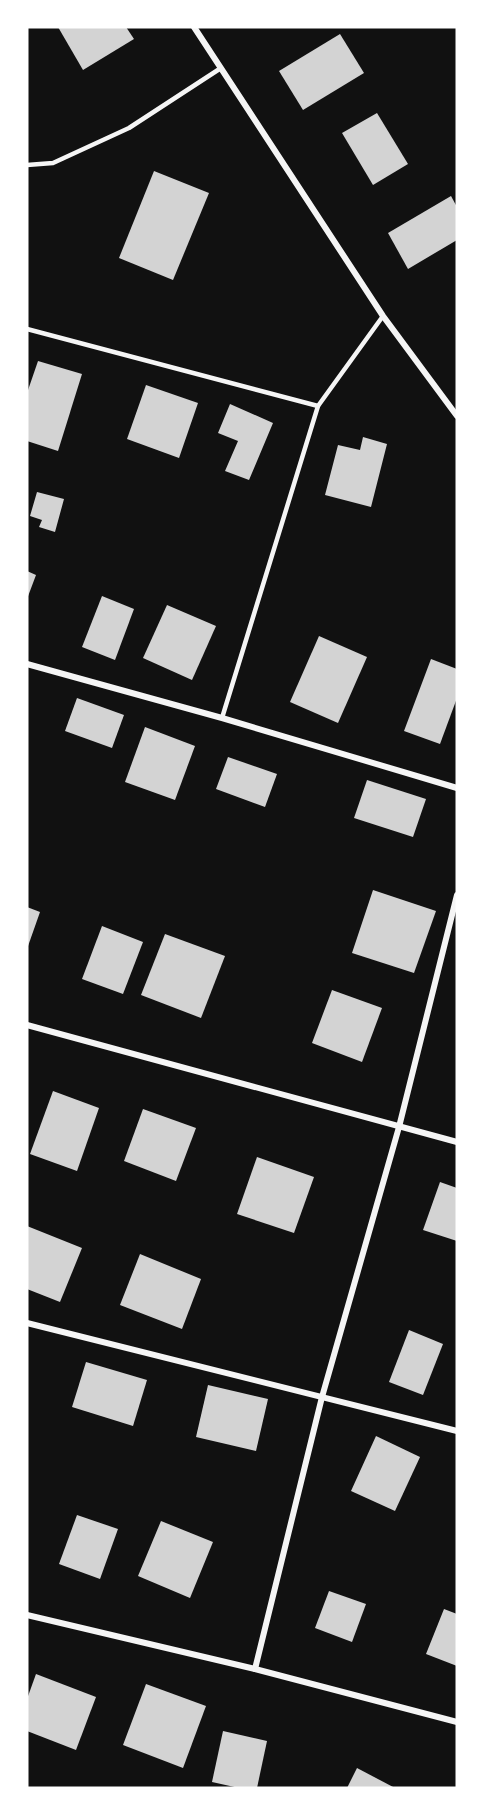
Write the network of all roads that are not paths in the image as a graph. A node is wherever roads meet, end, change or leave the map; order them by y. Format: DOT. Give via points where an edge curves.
graph roads {
  1 [pos="194,27"];
  2 [pos="221,68"];
  3 [pos="27,165"];
  4 [pos="383,316"];
  5 [pos="27,329"];
  6 [pos="318,406"];
  7 [pos="457,416"];
  8 [pos="27,664"];
  9 [pos="222,718"];
  10 [pos="457,788"];
  11 [pos="457,895"];
  12 [pos="27,1024"];
  13 [pos="399,1127"];
  14 [pos="457,1142"];
  15 [pos="27,1323"];
  16 [pos="322,1397"];
  17 [pos="457,1431"];
  18 [pos="27,1615"];
  19 [pos="255,1669"];
  20 [pos="457,1722"];
  1 -- 2 [label="street"];
  2 -- 3 [label="lane" via="129,128 53,163"];
  2 -- 4 [label="street"];
  4 -- 6 [label="lane"];
  4 -- 7 [label="street"];
  5 -- 6 [label="lane"];
  6 -- 9 [label="lane"];
  8 -- 9 [label="street"];
  9 -- 10 [label="street"];
  11 -- 13 [label="street"];
  12 -- 13 [label="street"];
  13 -- 14 [label="street"];
  13 -- 16 [label="street"];
  15 -- 16 [label="street"];
  16 -- 17 [label="street"];
  16 -- 19 [label="street"];
  18 -- 19 [label="street"];
  19 -- 20 [label="street"];
}
